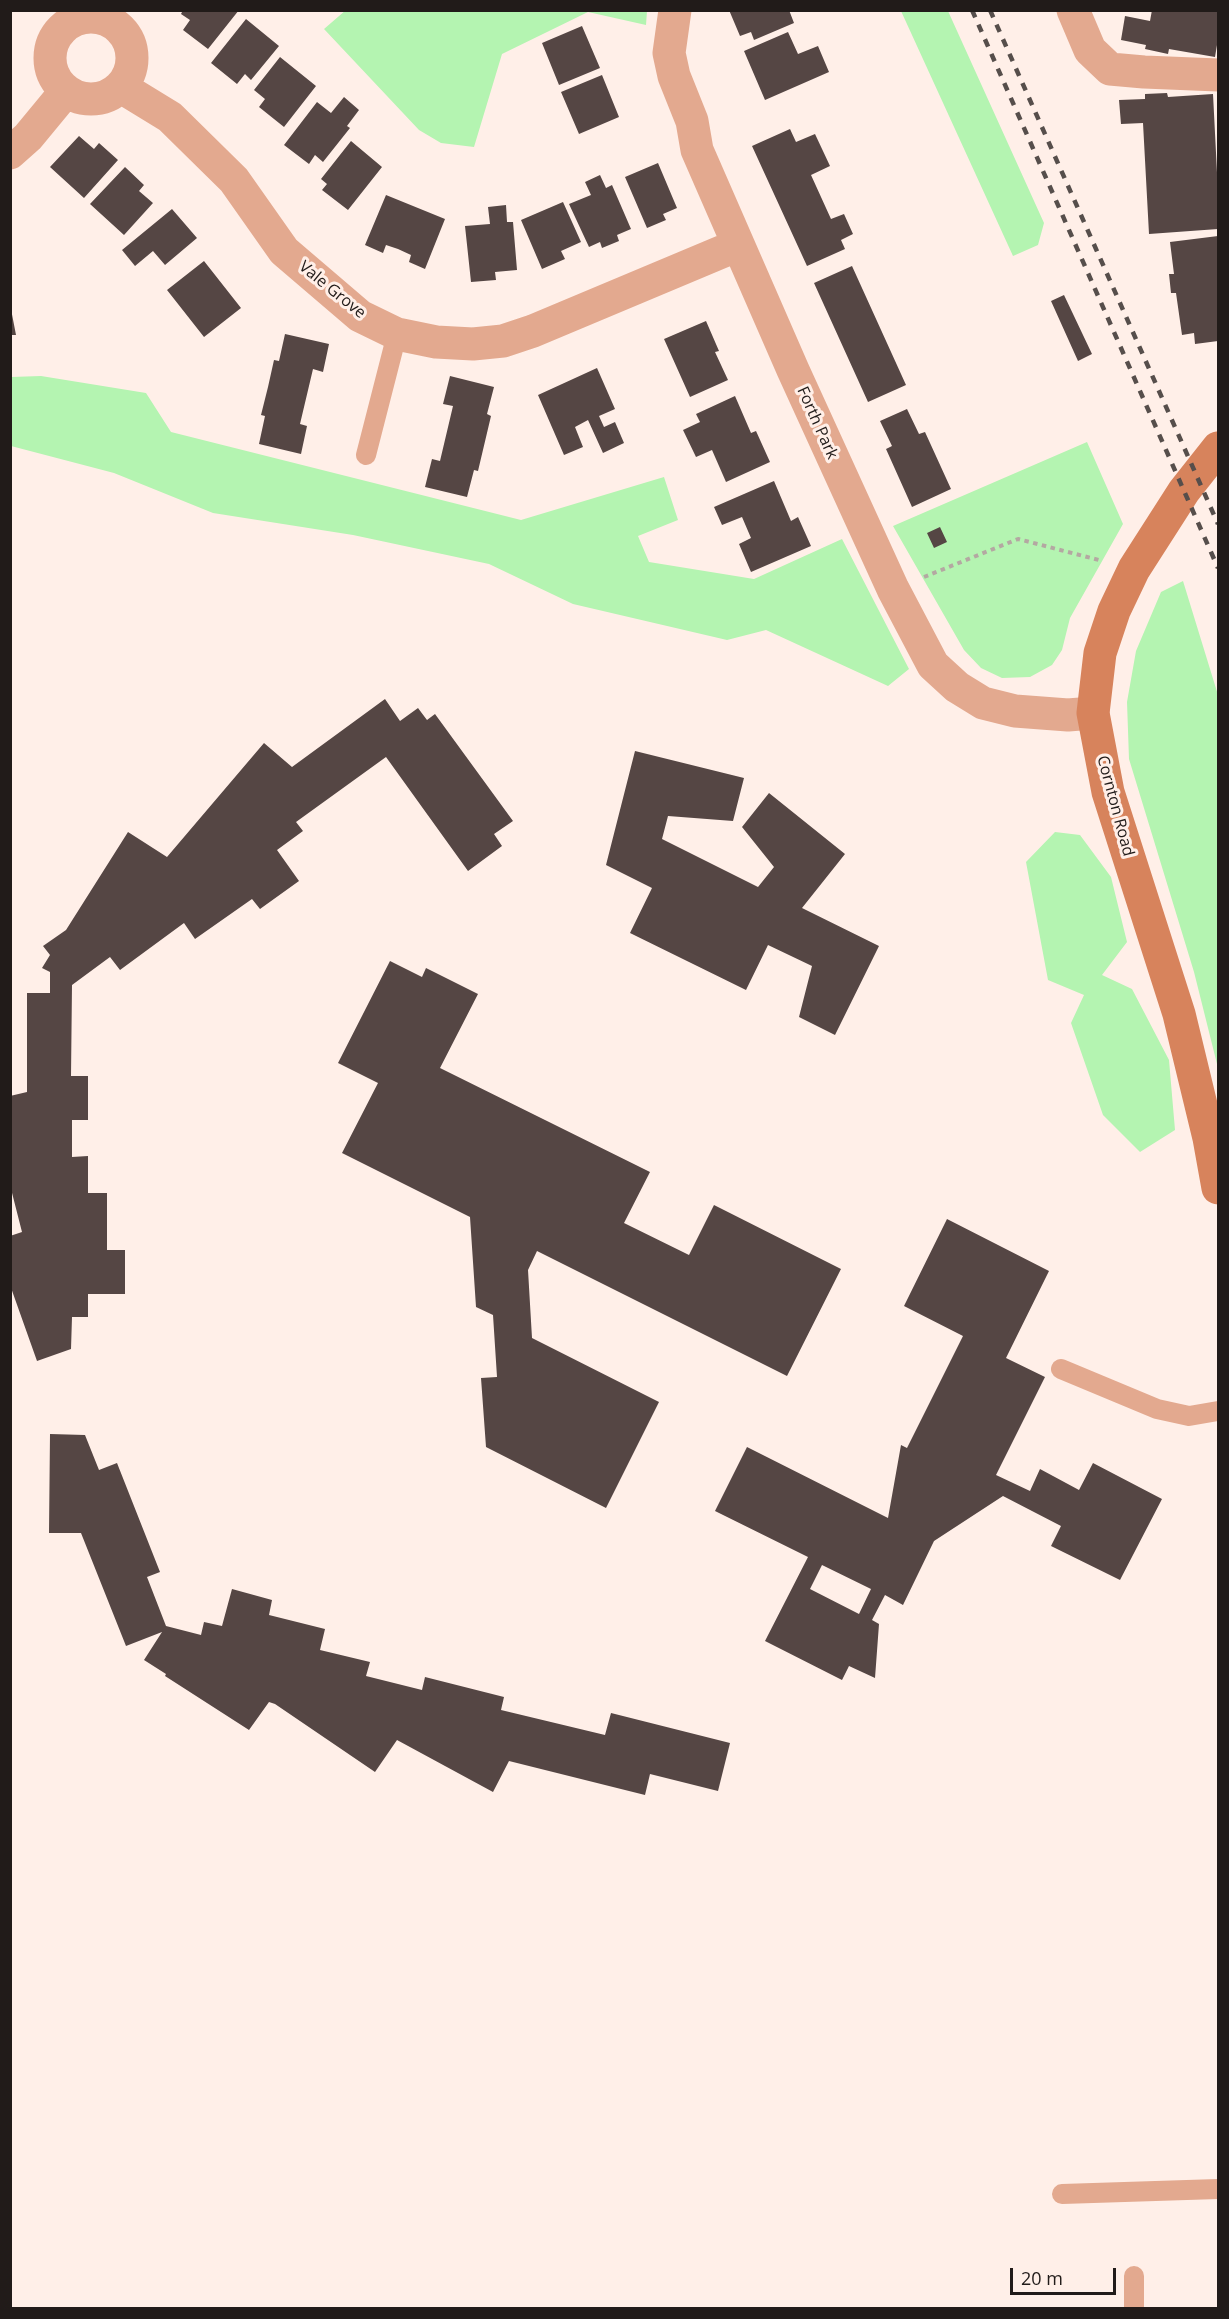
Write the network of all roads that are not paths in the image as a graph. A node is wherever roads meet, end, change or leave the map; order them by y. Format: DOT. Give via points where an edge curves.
graph roads {
  1 [pos="675,10"];
  2 [pos="1073,10"];
  3 [pos="125,18"];
  4 [pos="1218,75"];
  5 [pos="121,87"];
  6 [pos="66,91"];
  7 [pos="10,153"];
  8 [pos="738,245"];
  9 [pos="397,334"];
  10 [pos="1218,448"];
  11 [pos="366,455"];
  12 [pos="1093,713"];
  13 [pos="1218,1188"];
  14 [pos="1062,1369"];
  15 [pos="1218,1411"];
  16 [pos="1218,2189"];
  17 [pos="1062,2194"];
  18 [pos="1134,2277"];
  19 [pos="1134,2308"];
  1 -- 8 [label="street, Forth Park" via="669,53 674,76 692,121 697,150"];
  2 -- 4 [label="street" via="1090,51 1110,69"];
  3 -- 5 [label="street" via="132,62"];
  3 -- 6 [label="street" via="87,16 71,21 58,32 51,47 50,63 55,79"];
  5 -- 6 [label="street" via="94,99"];
  5 -- 9 [label="street, Vale Grove" via="170,117 234,180 284,251 360,316"];
  6 -- 7 [label="street"];
  8 -- 9 [label="street, Vale Grove" via="503,340 473,344 436,342"];
  8 -- 12 [label="street, Forth Park" via="893,590 933,665 983,704 1015,711"];
  9 -- 11 [label="lane"];
  10 -- 12 [label="main road, Cornton Road" via="1184,491 1134,568 1100,653"];
  12 -- 13 [label="main road, Cornton Road" via="1108,792 1179,1014"];
  14 -- 15 [label="lane" via="1157,1409 1189,1416"];
  16 -- 17 [label="lane"];
  18 -- 19 [label="lane"];
}
